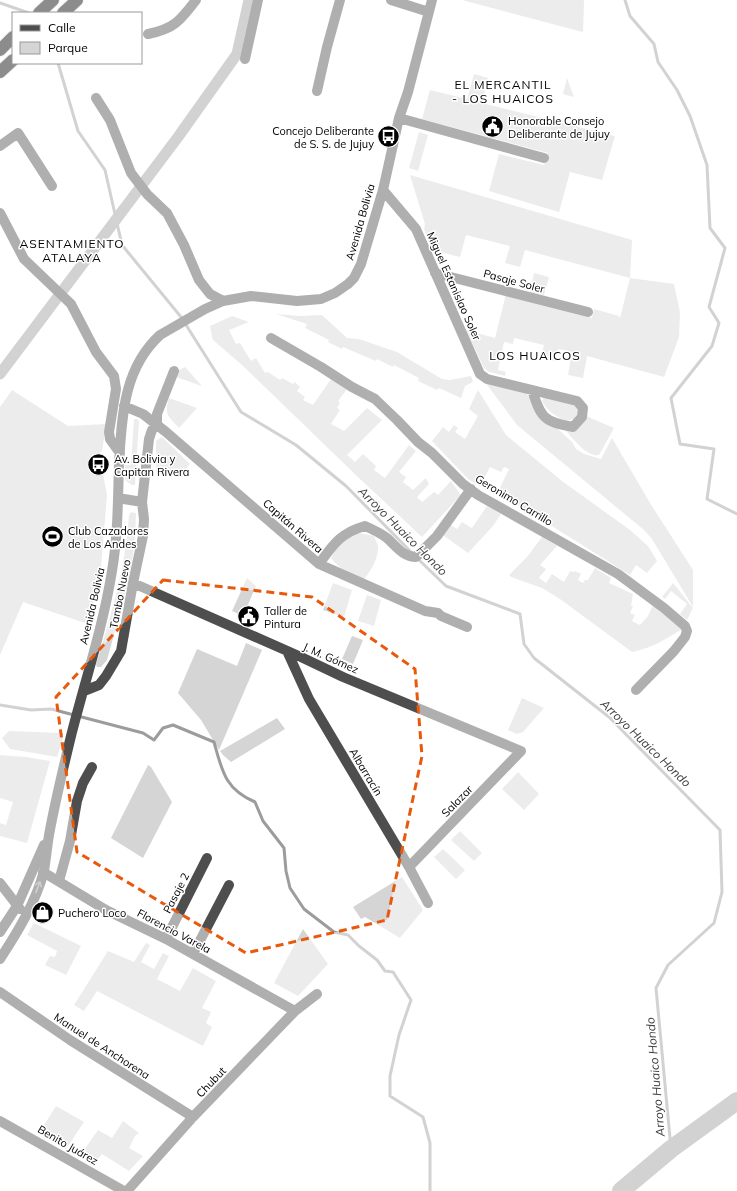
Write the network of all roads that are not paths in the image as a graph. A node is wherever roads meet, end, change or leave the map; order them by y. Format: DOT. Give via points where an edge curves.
graph roads {
  1 [pos="53,0"];
  2 [pos="77,0"];
  3 [pos="196,0"];
  4 [pos="258,0"];
  5 [pos="340,0"];
  6 [pos="391,0"];
  7 [pos="432,0"];
  8 [pos="40,12"];
  9 [pos="64,12"];
  10 [pos="429,12"];
  11 [pos="148,34"];
  12 [pos="12,38"];
  13 [pos="0,50"];
  14 [pos="245,60"];
  15 [pos="12,61"];
  16 [pos="0,72"];
  17 [pos="317,91"];
  18 [pos="96,98"];
  19 [pos="399,118"];
  20 [pos="0,146"];
  21 [pos="544,158"];
  22 [pos="52,186"];
  23 [pos="383,190"];
  24 [pos="0,213"];
  25 [pos="435,272"];
  26 [pos="223,301"];
  27 [pos="588,312"];
  28 [pos="271,338"];
  29 [pos="174,371"];
  30 [pos="532,390"];
  31 [pos="124,406"];
  32 [pos="157,426"];
  33 [pos="120,453"];
  34 [pos="470,489"];
  35 [pos="118,498"];
  36 [pos="142,502"];
  37 [pos="319,564"];
  38 [pos="133,583"];
  39 [pos="467,627"];
  40 [pos="287,651"];
  41 [pos="636,690"];
  42 [pos="84,691"];
  43 [pos="521,751"];
  44 [pos="92,767"];
  45 [pos="49,836"];
  46 [pos="207,858"];
  47 [pos="409,867"];
  48 [pos="43,872"];
  49 [pos="59,881"];
  50 [pos="0,883"];
  51 [pos="229,885"];
  52 [pos="428,903"];
  53 [pos="17,906"];
  54 [pos="26,914"];
  55 [pos="0,932"];
  56 [pos="166,939"];
  57 [pos="193,954"];
  58 [pos="0,959"];
  59 [pos="0,992"];
  60 [pos="317,994"];
  61 [pos="295,1011"];
  62 [pos="193,1117"];
  63 [pos="0,1121"];
  64 [pos="125,1191"];
  1 -- 8 [label="highway"];
  2 -- 9 [label="highway"];
  3 -- 11 [label="street" via="173,26"];
  4 -- 14 [label="street"];
  5 -- 17 [label="street"];
  6 -- 10 [label="street"];
  7 -- 10 [label="street, Avenida Bolivia"];
  10 -- 19 [label="street, Avenida Bolivia"];
  12 -- 13 [label="highway"];
  15 -- 16 [label="highway"];
  18 -- 26 [label="street" via="110,120 131,173 147,194 167,213 199,280 210,294"];
  19 -- 21 [label="street"];
  19 -- 23 [label="street, Avenida Bolivia"];
  20 -- 22 [label="street" via="18,133"];
  23 -- 25 [label="street, Miguel Estanislao Soler" via="416,229"];
  23 -- 26 [label="street, Avenida Bolivia" via="361,264 354,278 342,288 327,297 315,300 297,301 250,296"];
  24 -- 33 [label="street" via="24,259 71,304 96,352 114,376 116,389 110,439"];
  25 -- 27 [label="street, Pasaje Soler"];
  25 -- 30 [label="street, Miguel Estanislao Soler" via="480,374 487,379"];
  26 -- 31 [label="street, Avenida Bolivia" via="160,335 149,345 129,382"];
  28 -- 34 [label="street, Geronimo Carrillo" via="375,400"];
  29 -- 32 [label="street, Tambo Nuevo" via="157,414"];
  30 -- 30 [label="street, Miguel Estanislao Soler" via="577,401 583,408 582,417 573,427 546,419 538,410"];
  31 -- 32 [label="street, Capitán Rivera" via="143,414"];
  31 -- 33 [label="street, Avenida Bolivia"];
  32 -- 36 [label="street, Tambo Nuevo" via="152,430 149,439"];
  32 -- 37 [label="street, Capitán Rivera"];
  33 -- 35 [label="street, Avenida Bolivia"];
  34 -- 37 [label="street" via="437,536 416,557 410,557 386,538 365,526 354,529 338,539"];
  34 -- 41 [label="street, Geronimo Carrillo" via="618,574 685,626 685,637"];
  35 -- 36 [label="street"];
  35 -- 42 [label="street, Avenida Bolivia" via="116,542 109,588"];
  36 -- 38 [label="street, Tambo Nuevo" via="143,536"];
  37 -- 39 [label="street, Capitán Rivera" via="425,610 438,612 441,616"];
  38 -- 40 [label="street, J. M. Gómez"];
  38 -- 42 [label="street, Tambo Nuevo" via="121,651 99,685"];
  40 -- 43 [label="street, J. M. Gómez" via="342,677"];
  40 -- 47 [label="street, Albarracín" via="309,699"];
  42 -- 45 [label="street, Avenida Bolivia" via="71,735"];
  43 -- 47 [label="street, Salazar"];
  44 -- 49 [label="street" via="77,802 70,842"];
  45 -- 48 [label="street, Avenida Bolivia"];
  45 -- 53 [label="street, Avenida Bolivia"];
  46 -- 56 [label="street, Pasaje 2"];
  47 -- 52 [label="street, Albarracín"];
  48 -- 49 [label="street, Florencio Varela"];
  54 -- 48 [label="street, Avenida Bolivia, one-way"];
  49 -- 56 [label="street, Florencio Varela" via="106,910"];
  50 -- 53 [label="street"];
  51 -- 57 [label="street"];
  53 -- 54 [label="street"];
  53 -- 55 [label="street, Avenida Bolivia"];
  54 -- 58 [label="street, Avenida Bolivia"];
  56 -- 57 [label="street, Florencio Varela"];
  57 -- 61 [label="street, Florencio Varela"];
  59 -- 62 [label="street, Manuel de Anchorena" via="70,1040"];
  60 -- 61 [label="street, Chubut"];
  61 -- 62 [label="street, Chubut"];
  62 -- 64 [label="street, Chubut"];
  63 -- 64 [label="street, Benito Juárez"];
}
